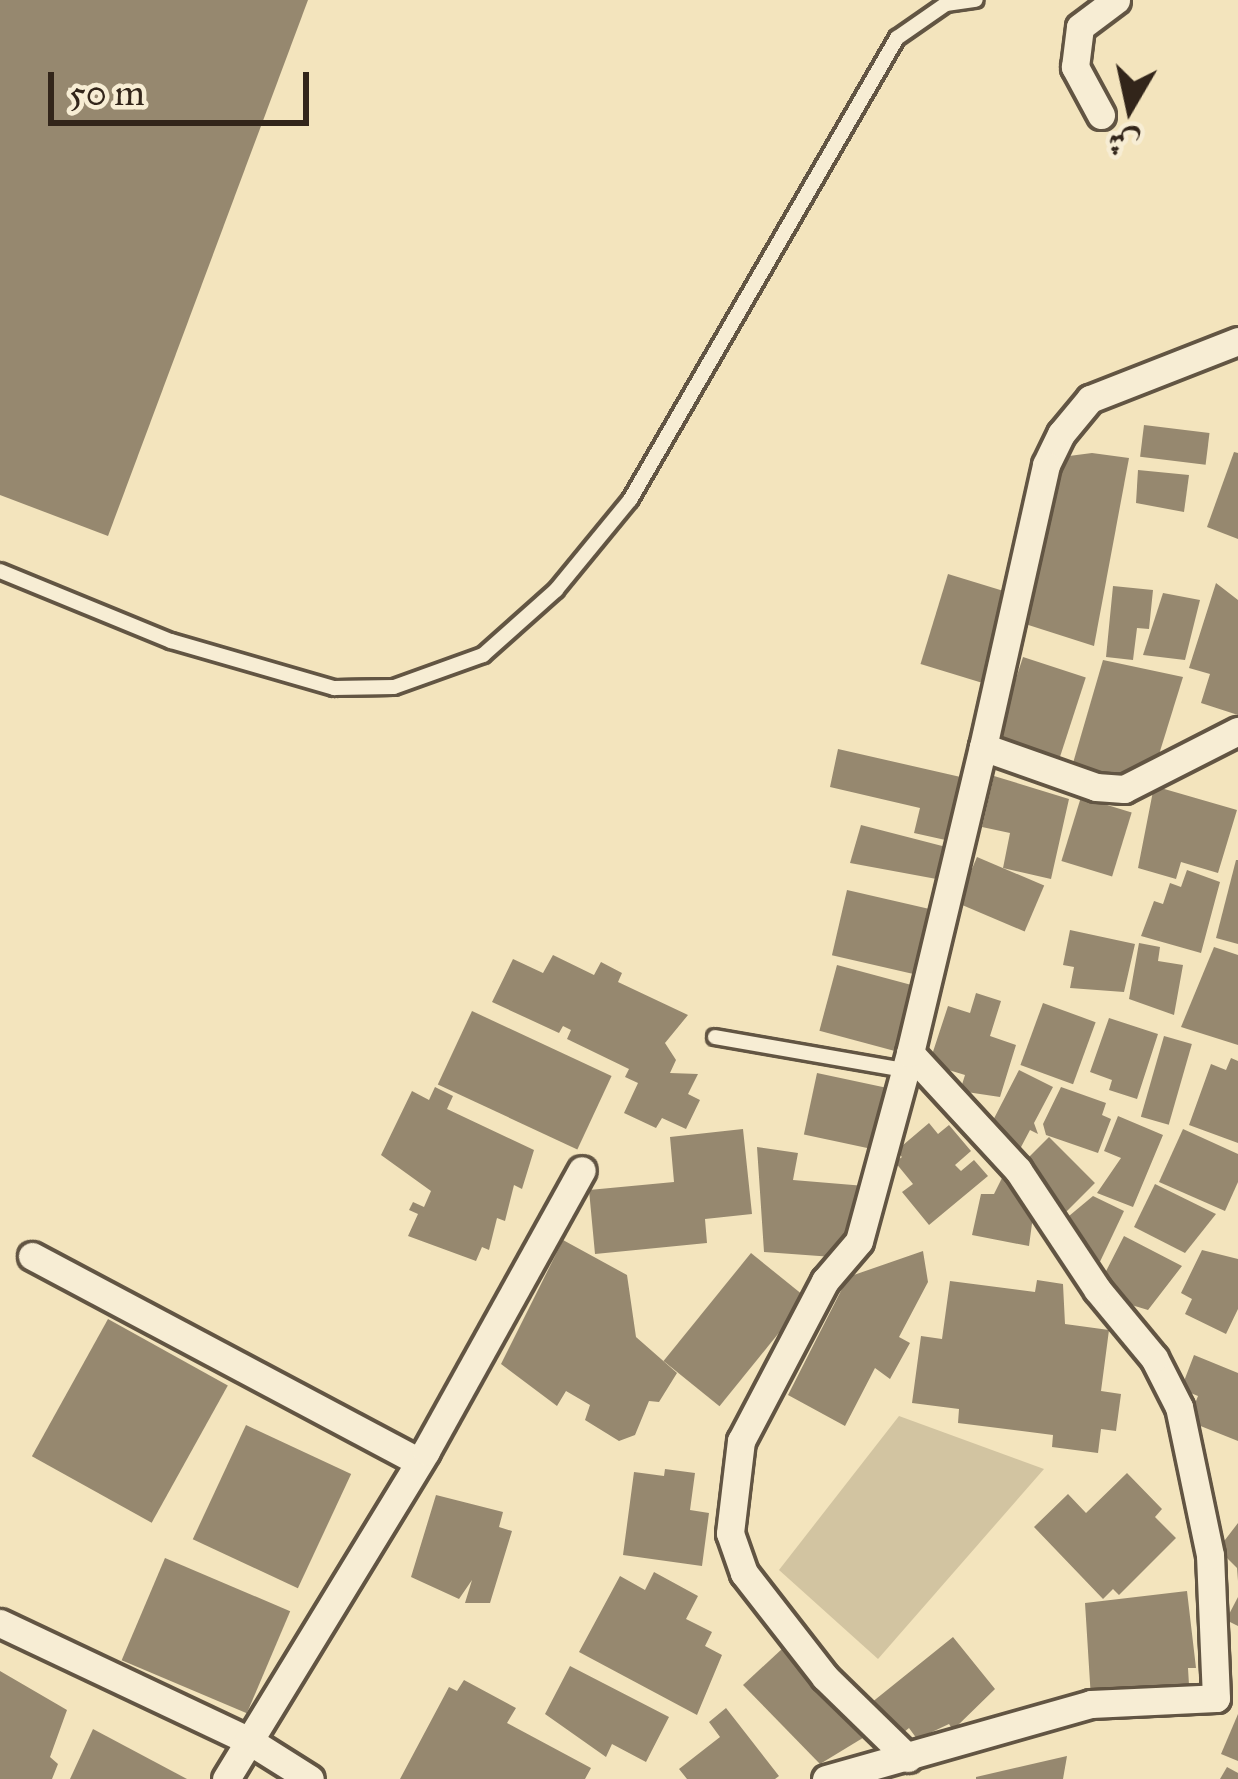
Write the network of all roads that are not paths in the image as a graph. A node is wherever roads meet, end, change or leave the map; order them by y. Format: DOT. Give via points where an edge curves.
graph roads {
  1 [pos="976,0"];
  2 [pos="1116,0"];
  3 [pos="1101,115"];
  4 [pos="1238,341"];
  5 [pos="0,571"];
  6 [pos="1238,731"];
  7 [pos="983,747"];
  8 [pos="715,1037"];
  9 [pos="907,1062"];
  10 [pos="582,1170"];
  11 [pos="32,1256"];
  12 [pos="419,1462"];
  13 [pos="0,1623"];
  14 [pos="1227,1701"];
  15 [pos="248,1740"];
  16 [pos="908,1758"];
  17 [pos="226,1779"];
  18 [pos="310,1779"];
  19 [pos="826,1779"];
  1 -- 5 [label="lane" via="946,4 897,38 630,500 556,590 483,655 394,687 334,688 171,641"];
  2 -- 3 [label="street" via="1079,27 1075,67"];
  4 -- 7 [label="street" via="1090,399 1061,434 1046,465"];
  6 -- 7 [label="street" via="1124,789 1096,788"];
  7 -- 9 [label="street"];
  8 -- 9 [label="lane"];
  9 -- 14 [label="street" via="1018,1170 1154,1358 1179,1407 1210,1555"];
  9 -- 16 [label="street" via="853,1257 825,1281 741,1441 730,1533 745,1573 825,1677"];
  10 -- 12 [label="street"];
  11 -- 12 [label="street"];
  12 -- 15 [label="street"];
  13 -- 15 [label="street"];
  14 -- 16 [label="street" via="1091,1704"];
  15 -- 17 [label="street"];
  15 -- 18 [label="street"];
  16 -- 19 [label="street"];
}
